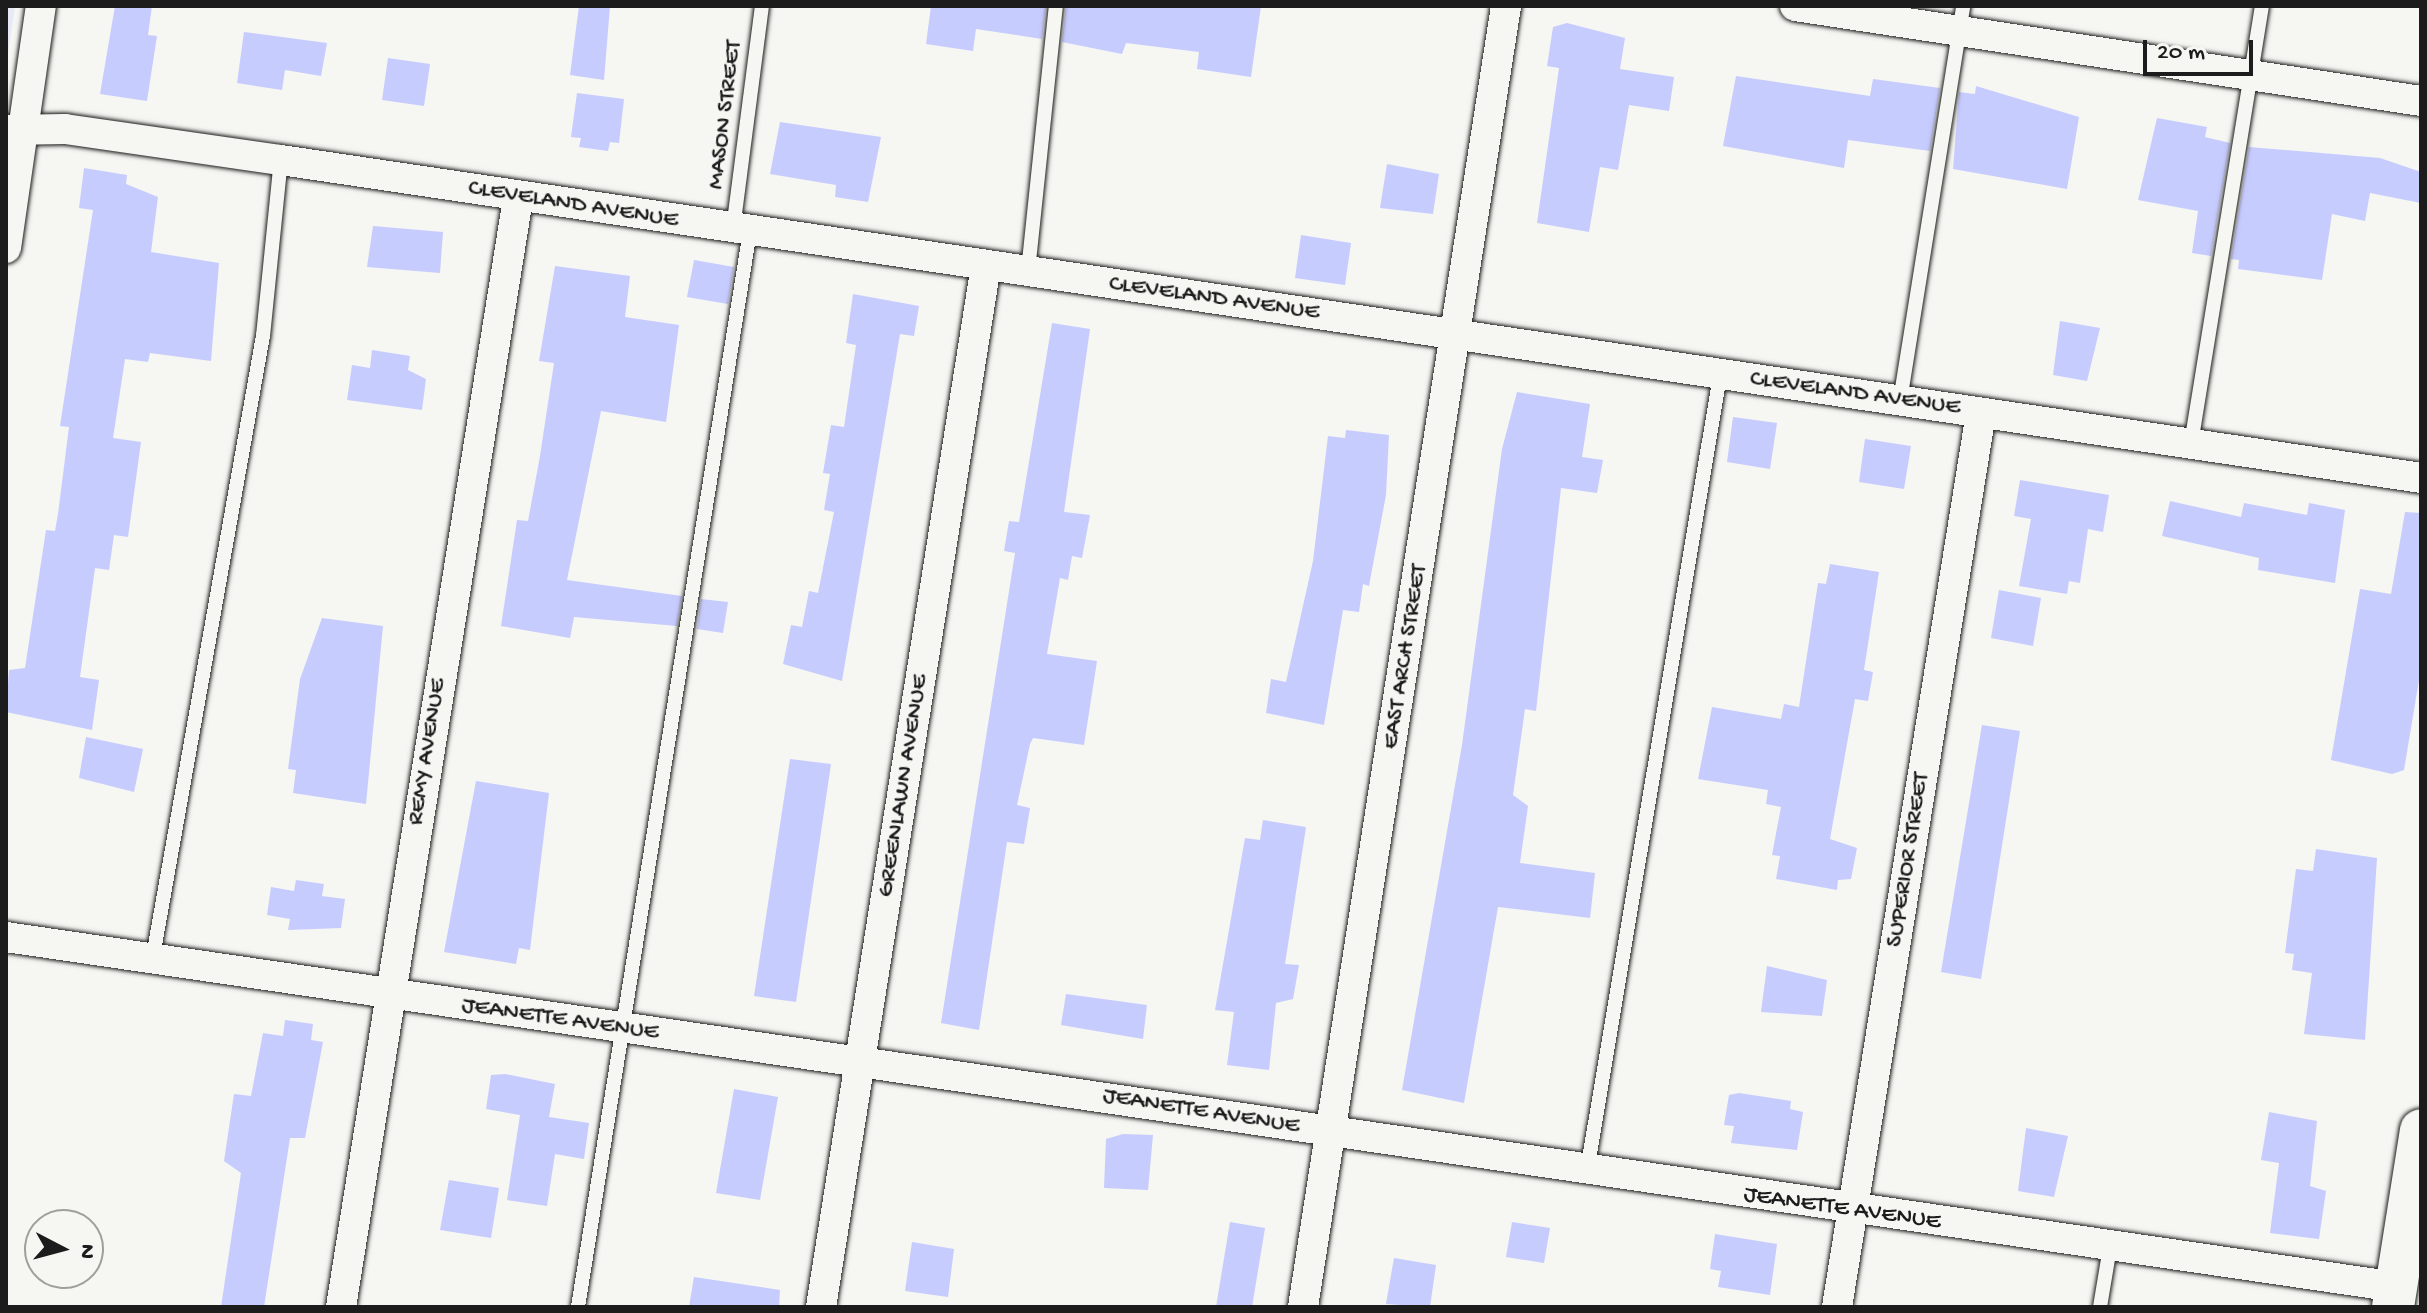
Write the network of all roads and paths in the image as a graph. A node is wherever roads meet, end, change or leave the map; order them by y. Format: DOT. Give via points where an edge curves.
graph roads {
  1 [pos="41,6"];
  2 [pos="762,6"];
  3 [pos="1056,6"];
  4 [pos="1506,6"];
  5 [pos="1795,6"];
  6 [pos="2262,6"];
  7 [pos="1961,18"];
  8 [pos="2251,75"];
  9 [pos="2421,101"];
  10 [pos="15,130"];
  11 [pos="281,160"];
  12 [pos="518,198"];
  13 [pos="742,230"];
  14 [pos="6,248"];
  15 [pos="986,265"];
  16 [pos="1028,271"];
  17 [pos="1457,335"];
  18 [pos="1720,375"];
  19 [pos="1900,401"];
  20 [pos="1981,413"];
  21 [pos="2191,444"];
  22 [pos="2421,478"];
  23 [pos="6,937"];
  24 [pos="152,962"];
  25 [pos="388,997"];
  26 [pos="625,1029"];
  27 [pos="861,1061"];
  28 [pos="2421,1130"];
  29 [pos="1332,1131"];
  30 [pos="1586,1174"];
  31 [pos="1852,1210"];
  32 [pos="2110,1247"];
  33 [pos="2395,1297"];
  34 [pos="341,1307"];
  35 [pos="578,1307"];
  36 [pos="821,1307"];
  37 [pos="1303,1307"];
  38 [pos="1837,1307"];
  39 [pos="2100,1307"];
  1 -- 10 [label="street"];
  2 -- 13 [label="lane, MASON STREET"];
  3 -- 16 [label="lane"];
  4 -- 17 [label="street, EAST ARCH STREET"];
  5 -- 7 [label="street"];
  6 -- 8 [label="lane"];
  7 -- 8 [label="street"];
  7 -- 19 [label="lane"];
  8 -- 9 [label="street"];
  8 -- 21 [label="lane"];
  10 -- 11 [label="street, CLEVELAND AVENUE"];
  10 -- 14 [label="street"];
  11 -- 12 [label="street, CLEVELAND AVENUE"];
  11 -- 24 [label="lane" via="263,336"];
  12 -- 13 [label="street, CLEVELAND AVENUE"];
  12 -- 25 [label="street, REMY AVENUE"];
  13 -- 15 [label="street, CLEVELAND AVENUE"];
  13 -- 26 [label="lane, MASON STREET"];
  15 -- 16 [label="street, CLEVELAND AVENUE"];
  15 -- 27 [label="street, GREENLAWN AVENUE"];
  16 -- 17 [label="street, CLEVELAND AVENUE"];
  17 -- 18 [label="street, CLEVELAND AVENUE"];
  17 -- 29 [label="street, EAST ARCH STREET"];
  18 -- 19 [label="street, CLEVELAND AVENUE"];
  18 -- 30 [label="lane"];
  19 -- 20 [label="street, CLEVELAND AVENUE"];
  20 -- 21 [label="street, CLEVELAND AVENUE"];
  20 -- 31 [label="street, SUPERIOR STREET"];
  21 -- 22 [label="street, CLEVELAND AVENUE"];
  23 -- 24 [label="street, JEANETTE AVENUE"];
  24 -- 25 [label="street, JEANETTE AVENUE"];
  25 -- 26 [label="street, JEANETTE AVENUE"];
  25 -- 34 [label="street, REMY AVENUE"];
  26 -- 27 [label="street, JEANETTE AVENUE"];
  26 -- 35 [label="lane, MASON STREET"];
  27 -- 29 [label="street, JEANETTE AVENUE"];
  27 -- 36 [label="street, GREENLAWN AVENUE"];
  28 -- 33 [label="street"];
  29 -- 30 [label="street, JEANETTE AVENUE"];
  29 -- 37 [label="street, EAST ARCH STREET"];
  30 -- 31 [label="street, JEANETTE AVENUE"];
  31 -- 32 [label="street, JEANETTE AVENUE"];
  31 -- 38 [label="street, SUPERIOR STREET"];
  32 -- 33 [label="street, JEANETTE AVENUE"];
  32 -- 39 [label="lane"];
}
